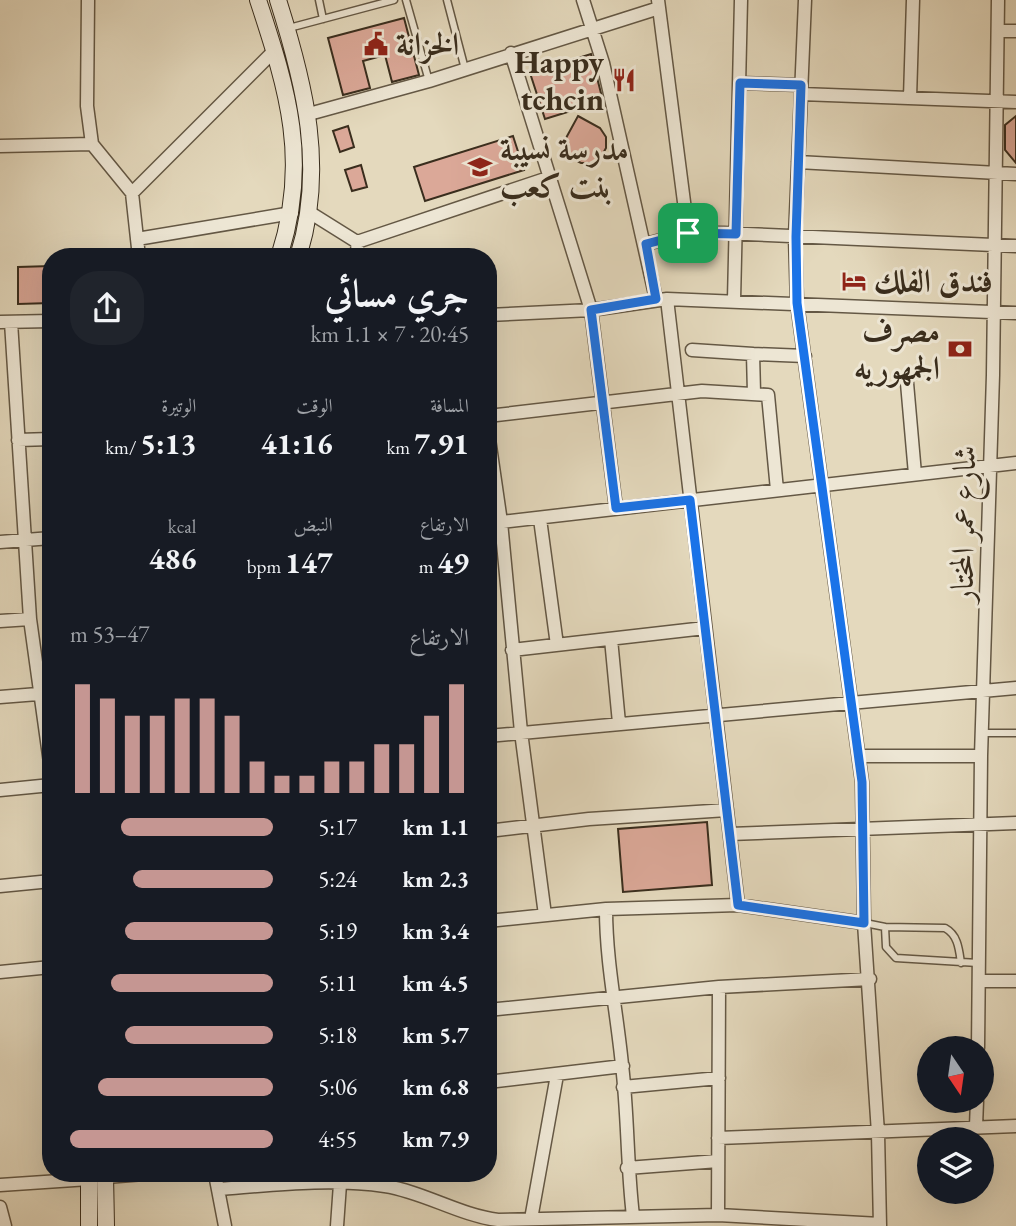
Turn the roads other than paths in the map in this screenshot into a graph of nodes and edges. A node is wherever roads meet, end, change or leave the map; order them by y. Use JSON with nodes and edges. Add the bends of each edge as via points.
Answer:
{"nodes":[{"id":1,"x":88,"y":0,"type":"edge"},
{"id":2,"x":278,"y":0,"type":"edge"},
{"id":3,"x":291,"y":0,"type":"edge"},
{"id":4,"x":319,"y":0,"type":"edge"},
{"id":5,"x":352,"y":0,"type":"edge"},
{"id":6,"x":394,"y":0,"type":"edge"},
{"id":7,"x":406,"y":0,"type":"edge"},
{"id":8,"x":447,"y":0,"type":"edge"},
{"id":9,"x":583,"y":0,"type":"edge"},
{"id":10,"x":741,"y":0,"type":"edge"},
{"id":11,"x":805,"y":0,"type":"edge"},
{"id":12,"x":913,"y":0,"type":"edge"},
{"id":13,"x":998,"y":0,"type":"edge"},
{"id":14,"x":384,"y":1,"type":"edge"},
{"id":15,"x":257,"y":4,"type":"edge"},
{"id":16,"x":658,"y":4,"type":"edge"},
{"id":17,"x":355,"y":10,"type":"junction"},
{"id":18,"x":323,"y":19,"type":"junction"},
{"id":19,"x":593,"y":27,"type":"junction"},
{"id":20,"x":287,"y":29,"type":"junction"},
{"id":21,"x":998,"y":31,"type":"junction"},
{"id":22,"x":1016,"y":31,"type":"edge"},
{"id":23,"x":275,"y":51,"type":"junction"},
{"id":24,"x":511,"y":53,"type":"junction"},
{"id":25,"x":465,"y":69,"type":"junction"},
{"id":26,"x":429,"y":81,"type":"junction"},
{"id":27,"x":740,"y":83,"type":"junction"},
{"id":28,"x":801,"y":89,"type":"junction"},
{"id":29,"x":909,"y":98,"type":"junction"},
{"id":30,"x":996,"y":101,"type":"junction"},
{"id":31,"x":1016,"y":102,"type":"edge"},
{"id":32,"x":309,"y":114,"type":"junction"},
{"id":33,"x":92,"y":144,"type":"junction"},
{"id":34,"x":0,"y":146,"type":"edge"},
{"id":35,"x":798,"y":162,"type":"junction"},
{"id":36,"x":995,"y":173,"type":"junction"},
{"id":37,"x":1016,"y":174,"type":"edge"},
{"id":38,"x":551,"y":177,"type":"junction"},
{"id":39,"x":132,"y":193,"type":"junction"},
{"id":40,"x":292,"y":212,"type":"junction"},
{"id":41,"x":309,"y":212,"type":"junction"},
{"id":42,"x":688,"y":233,"type":"junction"},
{"id":43,"x":736,"y":234,"type":"junction"},
{"id":44,"x":796,"y":237,"type":"junction"},
{"id":45,"x":137,"y":239,"type":"junction"},
{"id":46,"x":357,"y":242,"type":"junction"},
{"id":47,"x":646,"y":244,"type":"junction"},
{"id":48,"x":994,"y":245,"type":"junction"},
{"id":49,"x":1016,"y":246,"type":"edge"},
{"id":50,"x":138,"y":248,"type":"edge"},
{"id":51,"x":282,"y":248,"type":"edge"},
{"id":52,"x":300,"y":248,"type":"edge"},
{"id":53,"x":357,"y":248,"type":"edge"},
{"id":54,"x":661,"y":299,"type":"junction"},
{"id":55,"x":734,"y":300,"type":"junction"},
{"id":56,"x":797,"y":303,"type":"junction"},
{"id":57,"x":591,"y":310,"type":"junction"},
{"id":58,"x":994,"y":313,"type":"junction"},
{"id":59,"x":1016,"y":313,"type":"edge"},
{"id":60,"x":497,"y":315,"type":"edge"},
{"id":61,"x":42,"y":321,"type":"edge"},
{"id":62,"x":6,"y":322,"type":"edge"},
{"id":63,"x":692,"y":350,"type":"dead end"},
{"id":64,"x":753,"y":354,"type":"junction"},
{"id":65,"x":805,"y":356,"type":"junction"},
{"id":66,"x":907,"y":383,"type":"dead end"},
{"id":67,"x":678,"y":393,"type":"junction"},
{"id":68,"x":754,"y":393,"type":"junction"},
{"id":69,"x":603,"y":404,"type":"junction"},
{"id":70,"x":497,"y":415,"type":"edge"},
{"id":71,"x":42,"y":439,"type":"edge"},
{"id":72,"x":18,"y":440,"type":"junction"},
{"id":73,"x":1016,"y":463,"type":"edge"},
{"id":74,"x":990,"y":465,"type":"junction"},
{"id":75,"x":915,"y":474,"type":"junction"},
{"id":76,"x":824,"y":485,"type":"junction"},
{"id":77,"x":777,"y":490,"type":"junction"},
{"id":78,"x":497,"y":495,"type":"edge"},
{"id":79,"x":690,"y":500,"type":"junction"},
{"id":80,"x":616,"y":508,"type":"junction"},
{"id":81,"x":540,"y":519,"type":"junction"},
{"id":82,"x":501,"y":522,"type":"junction"},
{"id":83,"x":42,"y":539,"type":"edge"},
{"id":84,"x":23,"y":540,"type":"junction"},
{"id":85,"x":0,"y":542,"type":"edge"},
{"id":86,"x":30,"y":619,"type":"junction"},
{"id":87,"x":0,"y":621,"type":"edge"},
{"id":88,"x":705,"y":628,"type":"junction"},
{"id":89,"x":611,"y":639,"type":"junction"},
{"id":90,"x":557,"y":645,"type":"junction"},
{"id":91,"x":512,"y":650,"type":"junction"},
{"id":92,"x":1016,"y":688,"type":"edge"},
{"id":93,"x":985,"y":690,"type":"junction"},
{"id":94,"x":38,"y":695,"type":"junction"},
{"id":95,"x":0,"y":697,"type":"edge"},
{"id":96,"x":42,"y":697,"type":"edge"},
{"id":97,"x":850,"y":704,"type":"junction"},
{"id":98,"x":716,"y":714,"type":"junction"},
{"id":99,"x":42,"y":718,"type":"edge"},
{"id":100,"x":619,"y":723,"type":"junction"},
{"id":101,"x":521,"y":732,"type":"junction"},
{"id":102,"x":982,"y":733,"type":"junction"},
{"id":103,"x":1016,"y":733,"type":"edge"},
{"id":104,"x":497,"y":735,"type":"edge"},
{"id":105,"x":859,"y":756,"type":"junction"},
{"id":106,"x":981,"y":756,"type":"junction"},
{"id":107,"x":42,"y":786,"type":"edge"},
{"id":108,"x":0,"y":790,"type":"edge"},
{"id":109,"x":727,"y":810,"type":"junction"},
{"id":110,"x":981,"y":823,"type":"junction"},
{"id":111,"x":1016,"y":823,"type":"edge"},
{"id":112,"x":535,"y":825,"type":"junction"},
{"id":113,"x":862,"y":829,"type":"junction"},
{"id":114,"x":497,"y":830,"type":"edge"},
{"id":115,"x":730,"y":835,"type":"junction"},
{"id":116,"x":42,"y":882,"type":"edge"},
{"id":117,"x":0,"y":886,"type":"edge"},
{"id":118,"x":738,"y":905,"type":"junction"},
{"id":119,"x":606,"y":909,"type":"junction"},
{"id":120,"x":545,"y":915,"type":"junction"},
{"id":121,"x":497,"y":920,"type":"edge"},
{"id":122,"x":864,"y":923,"type":"junction"},
{"id":123,"x":885,"y":927,"type":"junction"},
{"id":124,"x":961,"y":963,"type":"junction"},
{"id":125,"x":978,"y":963,"type":"junction"},
{"id":126,"x":42,"y":968,"type":"edge"},
{"id":127,"x":0,"y":972,"type":"edge"},
{"id":128,"x":870,"y":979,"type":"junction"},
{"id":129,"x":979,"y":981,"type":"junction"},
{"id":130,"x":1016,"y":981,"type":"edge"},
{"id":131,"x":719,"y":986,"type":"junction"},
{"id":132,"x":611,"y":995,"type":"junction"},
{"id":133,"x":497,"y":1009,"type":"edge"},
{"id":134,"x":978,"y":1036,"type":"edge"},
{"id":135,"x":622,"y":1066,"type":"junction"},
{"id":136,"x":557,"y":1075,"type":"junction"},
{"id":137,"x":719,"y":1078,"type":"junction"},
{"id":138,"x":497,"y":1081,"type":"edge"},
{"id":139,"x":623,"y":1087,"type":"junction"},
{"id":140,"x":977,"y":1113,"type":"edge"},
{"id":141,"x":976,"y":1126,"type":"junction"},
{"id":142,"x":1016,"y":1126,"type":"edge"},
{"id":143,"x":878,"y":1133,"type":"junction"},
{"id":144,"x":718,"y":1138,"type":"junction"},
{"id":145,"x":718,"y":1161,"type":"junction"},
{"id":146,"x":627,"y":1168,"type":"junction"},
{"id":147,"x":42,"y":1181,"type":"edge"},
{"id":148,"x":96,"y":1182,"type":"edge"},
{"id":149,"x":98,"y":1182,"type":"edge"},
{"id":150,"x":217,"y":1182,"type":"edge"},
{"id":151,"x":283,"y":1182,"type":"edge"},
{"id":152,"x":328,"y":1182,"type":"edge"},
{"id":153,"x":363,"y":1182,"type":"edge"},
{"id":154,"x":390,"y":1182,"type":"edge"},
{"id":155,"x":340,"y":1184,"type":"junction"},
{"id":156,"x":0,"y":1185,"type":"edge"},
{"id":157,"x":218,"y":1189,"type":"junction"},
{"id":158,"x":0,"y":1207,"type":"edge"},
{"id":159,"x":718,"y":1215,"type":"junction"},
{"id":160,"x":633,"y":1216,"type":"junction"},
{"id":161,"x":531,"y":1219,"type":"junction"},
{"id":162,"x":657,"y":1221,"type":"edge"},
{"id":163,"x":756,"y":1221,"type":"edge"},
{"id":164,"x":475,"y":1222,"type":"edge"},
{"id":165,"x":880,"y":1225,"type":"edge"},
{"id":166,"x":5,"y":1226,"type":"edge"},
{"id":167,"x":89,"y":1226,"type":"edge"},
{"id":168,"x":106,"y":1226,"type":"edge"},
{"id":169,"x":225,"y":1226,"type":"edge"},
{"id":170,"x":337,"y":1226,"type":"edge"}],
"edges":[{"from":1,"to":33,"type":"street","via":[[87,106]]},
{"from":2,"to":20,"type":"street"},
{"from":3,"to":20,"type":"street"},
{"from":4,"to":18,"type":"lane"},
{"from":5,"to":17,"type":"lane"},
{"from":6,"to":14,"type":"lane"},
{"from":7,"to":26,"type":"lane"},
{"from":8,"to":25,"type":"lane"},
{"from":9,"to":19,"type":"street"},
{"from":10,"to":27,"type":"street"},
{"from":11,"to":28,"type":"street"},
{"from":12,"to":29,"type":"street"},
{"from":13,"to":21,"type":"street","name":"شارع عمر المختار"},
{"from":14,"to":17,"type":"lane"},
{"from":15,"to":23,"type":"street"},
{"from":16,"to":19,"type":"street"},
{"from":16,"to":42,"type":"street"},
{"from":17,"to":18,"type":"lane"},
{"from":18,"to":20,"type":"lane"},
{"from":19,"to":24,"type":"street"},
{"from":19,"to":47,"type":"street"},
{"from":20,"to":32,"type":"street"},
{"from":21,"to":22,"type":"street"},
{"from":21,"to":30,"type":"street","name":"شارع عمر المختار"},
{"from":23,"to":39,"type":"street"},
{"from":23,"to":40,"type":"street","via":[[295,145]]},
{"from":24,"to":25,"type":"street"},
{"from":24,"to":38,"type":"street"},
{"from":25,"to":26,"type":"street"},
{"from":26,"to":32,"type":"street"},
{"from":27,"to":28,"type":"street"},
{"from":27,"to":43,"type":"street"},
{"from":28,"to":29,"type":"street"},
{"from":28,"to":35,"type":"street"},
{"from":29,"to":30,"type":"street"},
{"from":30,"to":31,"type":"street"},
{"from":30,"to":36,"type":"street","name":"شارع عمر المختار"},
{"from":32,"to":41,"type":"street","via":[[313,164]]},
{"from":33,"to":34,"type":"street"},
{"from":33,"to":39,"type":"street"},
{"from":35,"to":36,"type":"street"},
{"from":35,"to":44,"type":"street"},
{"from":36,"to":37,"type":"street"},
{"from":36,"to":48,"type":"street","name":"شارع عمر المختار"},
{"from":38,"to":46,"type":"street"},
{"from":38,"to":57,"type":"street"},
{"from":39,"to":45,"type":"street"},
{"from":40,"to":45,"type":"street"},
{"from":40,"to":51,"type":"street"},
{"from":41,"to":46,"type":"street"},
{"from":41,"to":52,"type":"street"},
{"from":42,"to":43,"type":"street"},
{"from":42,"to":47,"type":"street"},
{"from":43,"to":44,"type":"street"},
{"from":43,"to":55,"type":"street"},
{"from":44,"to":48,"type":"street"},
{"from":44,"to":56,"type":"street"},
{"from":45,"to":50,"type":"street"},
{"from":46,"to":53,"type":"street"},
{"from":47,"to":54,"type":"street"},
{"from":48,"to":49,"type":"street"},
{"from":48,"to":58,"type":"street","name":"شارع عمر المختار"},
{"from":54,"to":55,"type":"street"},
{"from":54,"to":57,"type":"street"},
{"from":54,"to":67,"type":"street"},
{"from":55,"to":56,"type":"street"},
{"from":56,"to":58,"type":"street"},
{"from":56,"to":65,"type":"street"},
{"from":57,"to":60,"type":"street"},
{"from":57,"to":69,"type":"street"},
{"from":58,"to":59,"type":"street"},
{"from":58,"to":74,"type":"street","name":"شارع عمر المختار"},
{"from":61,"to":62,"type":"street"},
{"from":62,"to":72,"type":"street"},
{"from":63,"to":64,"type":"street"},
{"from":64,"to":65,"type":"street"},
{"from":64,"to":68,"type":"street"},
{"from":65,"to":76,"type":"street"},
{"from":66,"to":75,"type":"street"},
{"from":67,"to":68,"type":"street"},
{"from":67,"to":69,"type":"street"},
{"from":67,"to":79,"type":"street"},
{"from":68,"to":77,"type":"street","via":[[768,395]]},
{"from":69,"to":70,"type":"street"},
{"from":69,"to":80,"type":"street"},
{"from":71,"to":72,"type":"street"},
{"from":72,"to":84,"type":"street"},
{"from":73,"to":74,"type":"street"},
{"from":74,"to":75,"type":"street"},
{"from":74,"to":93,"type":"street","name":"شارع عمر المختار"},
{"from":75,"to":76,"type":"street"},
{"from":76,"to":77,"type":"street"},
{"from":76,"to":97,"type":"street"},
{"from":77,"to":79,"type":"street"},
{"from":78,"to":82,"type":"street"},
{"from":79,"to":80,"type":"street"},
{"from":79,"to":88,"type":"street"},
{"from":80,"to":81,"type":"street"},
{"from":81,"to":82,"type":"street"},
{"from":81,"to":90,"type":"street"},
{"from":82,"to":91,"type":"street"},
{"from":83,"to":84,"type":"street"},
{"from":84,"to":85,"type":"street"},
{"from":84,"to":86,"type":"street"},
{"from":86,"to":87,"type":"street"},
{"from":86,"to":94,"type":"street"},
{"from":88,"to":89,"type":"street"},
{"from":88,"to":98,"type":"street"},
{"from":89,"to":90,"type":"street"},
{"from":89,"to":100,"type":"street"},
{"from":90,"to":91,"type":"street"},
{"from":91,"to":101,"type":"street"},
{"from":92,"to":93,"type":"street"},
{"from":93,"to":97,"type":"street"},
{"from":93,"to":102,"type":"street","name":"شارع عمر المختار"},
{"from":94,"to":95,"type":"street"},
{"from":94,"to":96,"type":"street"},
{"from":94,"to":99,"type":"street"},
{"from":97,"to":98,"type":"street"},
{"from":97,"to":105,"type":"street"},
{"from":98,"to":100,"type":"street"},
{"from":98,"to":109,"type":"street"},
{"from":100,"to":101,"type":"street"},
{"from":101,"to":104,"type":"street"},
{"from":101,"to":112,"type":"street"},
{"from":102,"to":103,"type":"lane"},
{"from":102,"to":106,"type":"street","name":"شارع عمر المختار"},
{"from":105,"to":106,"type":"street"},
{"from":105,"to":113,"type":"street"},
{"from":106,"to":110,"type":"street","name":"شارع عمر المختار"},
{"from":107,"to":108,"type":"street"},
{"from":109,"to":112,"type":"street"},
{"from":109,"to":115,"type":"street"},
{"from":110,"to":111,"type":"street"},
{"from":110,"to":113,"type":"street"},
{"from":110,"to":125,"type":"street","name":"شارع عمر المختار"},
{"from":112,"to":114,"type":"street"},
{"from":112,"to":120,"type":"street"},
{"from":113,"to":115,"type":"street"},
{"from":113,"to":122,"type":"street"},
{"from":115,"to":118,"type":"street"},
{"from":116,"to":117,"type":"street"},
{"from":118,"to":119,"type":"street"},
{"from":118,"to":122,"type":"street"},
{"from":119,"to":120,"type":"street"},
{"from":119,"to":132,"type":"street"},
{"from":120,"to":121,"type":"street"},
{"from":122,"to":123,"type":"lane"},
{"from":122,"to":128,"type":"street"},
{"from":123,"to":124,"type":"lane","via":[[886,947],[896,957]]},
{"from":123,"to":124,"type":"lane","via":[[945,928],[958,945]]},
{"from":124,"to":125,"type":"lane"},
{"from":125,"to":129,"type":"street","name":"شارع عمر المختار"},
{"from":126,"to":127,"type":"street"},
{"from":128,"to":131,"type":"street"},
{"from":128,"to":143,"type":"street"},
{"from":129,"to":130,"type":"street"},
{"from":129,"to":134,"type":"street","name":"شارع عمر المختار"},
{"from":131,"to":132,"type":"street"},
{"from":131,"to":137,"type":"street"},
{"from":132,"to":133,"type":"street"},
{"from":132,"to":135,"type":"street"},
{"from":135,"to":136,"type":"street"},
{"from":135,"to":139,"type":"street"},
{"from":136,"to":138,"type":"street"},
{"from":136,"to":161,"type":"street"},
{"from":137,"to":139,"type":"street"},
{"from":137,"to":144,"type":"street"},
{"from":139,"to":146,"type":"street"},
{"from":140,"to":141,"type":"street"},
{"from":141,"to":142,"type":"street"},
{"from":141,"to":143,"type":"street"},
{"from":143,"to":144,"type":"street"},
{"from":143,"to":165,"type":"street"},
{"from":144,"to":145,"type":"street"},
{"from":145,"to":146,"type":"street"},
{"from":145,"to":159,"type":"street"},
{"from":146,"to":160,"type":"street"},
{"from":147,"to":156,"type":"street"},
{"from":148,"to":167,"type":"street"},
{"from":149,"to":168,"type":"street"},
{"from":150,"to":157,"type":"street"},
{"from":151,"to":157,"type":"street"},
{"from":152,"to":155,"type":"street"},
{"from":153,"to":155,"type":"street"},
{"from":154,"to":164,"type":"street"},
{"from":155,"to":170,"type":"street"},
{"from":157,"to":169,"type":"street"},
{"from":158,"to":166,"type":"street"},
{"from":159,"to":162,"type":"street"},
{"from":159,"to":163,"type":"street"},
{"from":160,"to":161,"type":"street"},
{"from":160,"to":162,"type":"street"},
{"from":161,"to":164,"type":"street"},
{"from":163,"to":165,"type":"street"}]}
